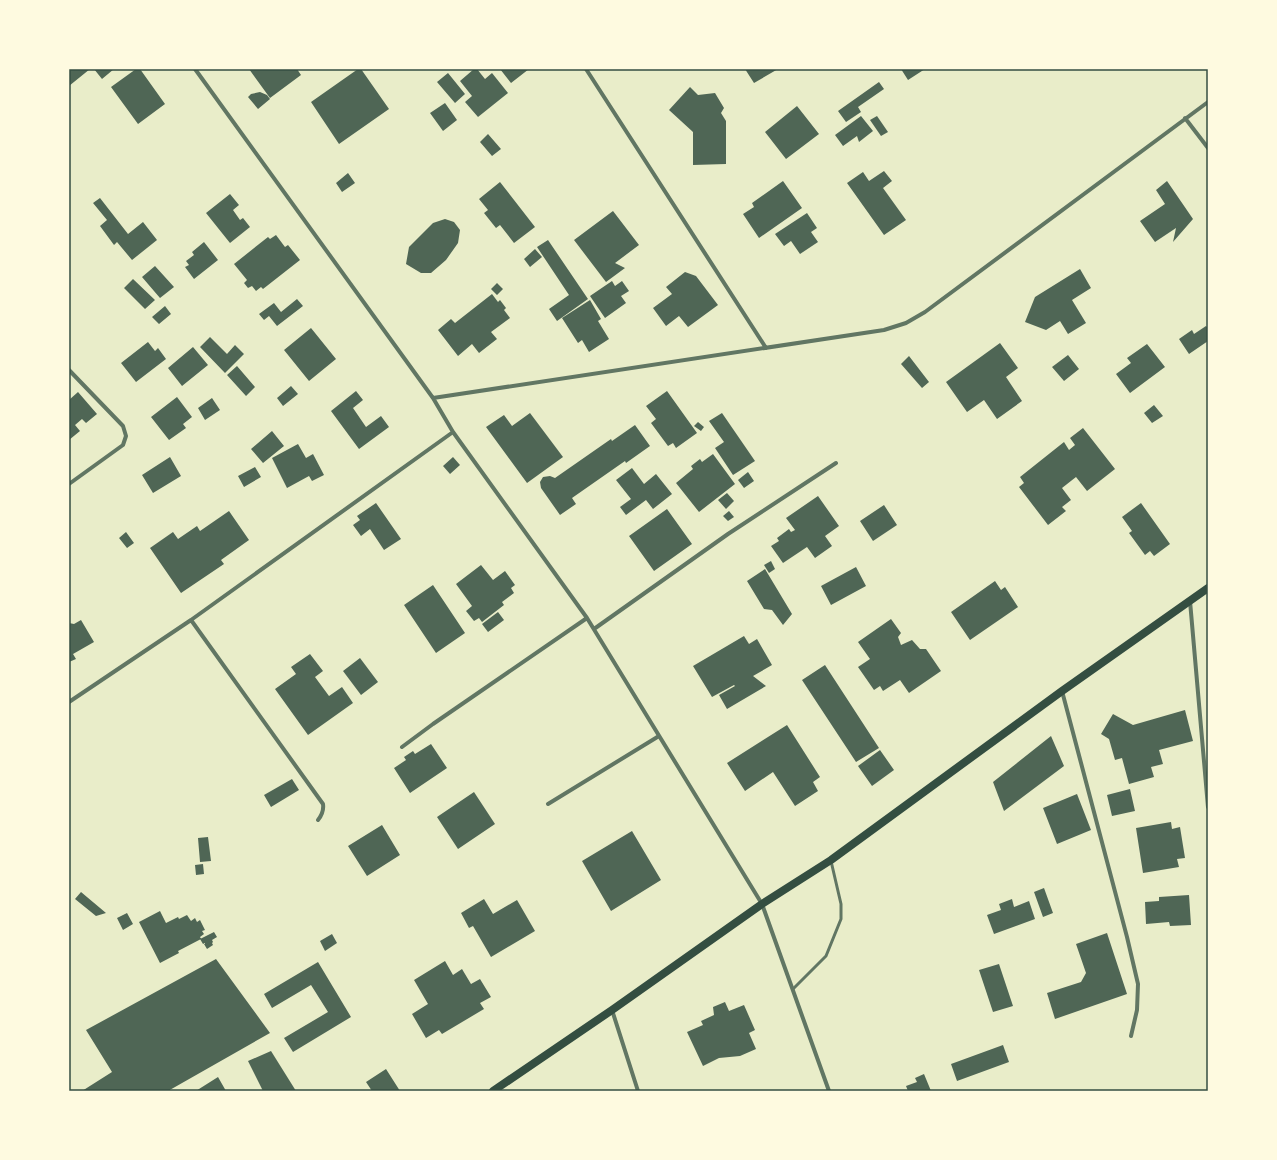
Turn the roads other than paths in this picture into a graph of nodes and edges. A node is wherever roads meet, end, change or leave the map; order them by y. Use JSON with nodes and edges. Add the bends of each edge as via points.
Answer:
{"nodes":[{"id":1,"x":195,"y":69,"type":"edge"},
{"id":2,"x":586,"y":69,"type":"edge"},
{"id":3,"x":1208,"y":102,"type":"edge"},
{"id":4,"x":1185,"y":118,"type":"junction"},
{"id":5,"x":1208,"y":148,"type":"edge"},
{"id":6,"x":766,"y":348,"type":"junction"},
{"id":7,"x":69,"y":370,"type":"edge"},
{"id":8,"x":433,"y":398,"type":"junction"},
{"id":9,"x":453,"y":432,"type":"junction"},
{"id":10,"x":836,"y":463,"type":"dead end"},
{"id":11,"x":69,"y":484,"type":"edge"},
{"id":12,"x":1208,"y":588,"type":"edge"},
{"id":13,"x":1190,"y":601,"type":"junction"},
{"id":14,"x":587,"y":618,"type":"junction"},
{"id":15,"x":191,"y":620,"type":"junction"},
{"id":16,"x":594,"y":628,"type":"junction"},
{"id":17,"x":1062,"y":691,"type":"junction"},
{"id":18,"x":69,"y":702,"type":"edge"},
{"id":19,"x":659,"y":736,"type":"junction"},
{"id":20,"x":402,"y":747,"type":"dead end"},
{"id":21,"x":1207,"y":790,"type":"edge"},
{"id":22,"x":548,"y":804,"type":"dead end"},
{"id":23,"x":1208,"y":808,"type":"edge"},
{"id":24,"x":318,"y":820,"type":"dead end"},
{"id":25,"x":831,"y":860,"type":"junction"},
{"id":26,"x":762,"y":904,"type":"junction"},
{"id":27,"x":793,"y":989,"type":"junction"},
{"id":28,"x":612,"y":1010,"type":"junction"},
{"id":29,"x":1131,"y":1036,"type":"dead end"},
{"id":30,"x":493,"y":1091,"type":"edge"},
{"id":31,"x":638,"y":1091,"type":"edge"},
{"id":32,"x":830,"y":1091,"type":"edge"}],
"edges":[{"from":1,"to":8,"type":"street"},
{"from":2,"to":6,"type":"street"},
{"from":3,"to":4,"type":"street"},
{"from":4,"to":5,"type":"street"},
{"from":4,"to":6,"type":"street","via":[[925,312],[906,323],[884,330]]},
{"from":6,"to":8,"type":"street"},
{"from":7,"to":11,"type":"street","via":[[123,426],[126,436],[123,445]]},
{"from":8,"to":9,"type":"street"},
{"from":9,"to":14,"type":"street"},
{"from":9,"to":15,"type":"street"},
{"from":10,"to":16,"type":"street","via":[[728,534]]},
{"from":12,"to":13,"type":"main road"},
{"from":13,"to":17,"type":"main road"},
{"from":13,"to":21,"type":"street"},
{"from":14,"to":16,"type":"street"},
{"from":14,"to":20,"type":"street"},
{"from":15,"to":18,"type":"street"},
{"from":15,"to":24,"type":"street","via":[[323,804],[322,815]]},
{"from":16,"to":19,"type":"street"},
{"from":17,"to":25,"type":"main road"},
{"from":17,"to":29,"type":"street","via":[[1138,984],[1137,1010]]},
{"from":19,"to":22,"type":"street"},
{"from":19,"to":26,"type":"street"},
{"from":21,"to":23,"type":"street"},
{"from":25,"to":26,"type":"main road"},
{"from":25,"to":27,"type":"lane","via":[[841,904],[841,919],[826,956]]},
{"from":26,"to":27,"type":"street"},
{"from":26,"to":28,"type":"main road"},
{"from":27,"to":32,"type":"street"},
{"from":28,"to":30,"type":"main road"},
{"from":28,"to":31,"type":"street"}]}
